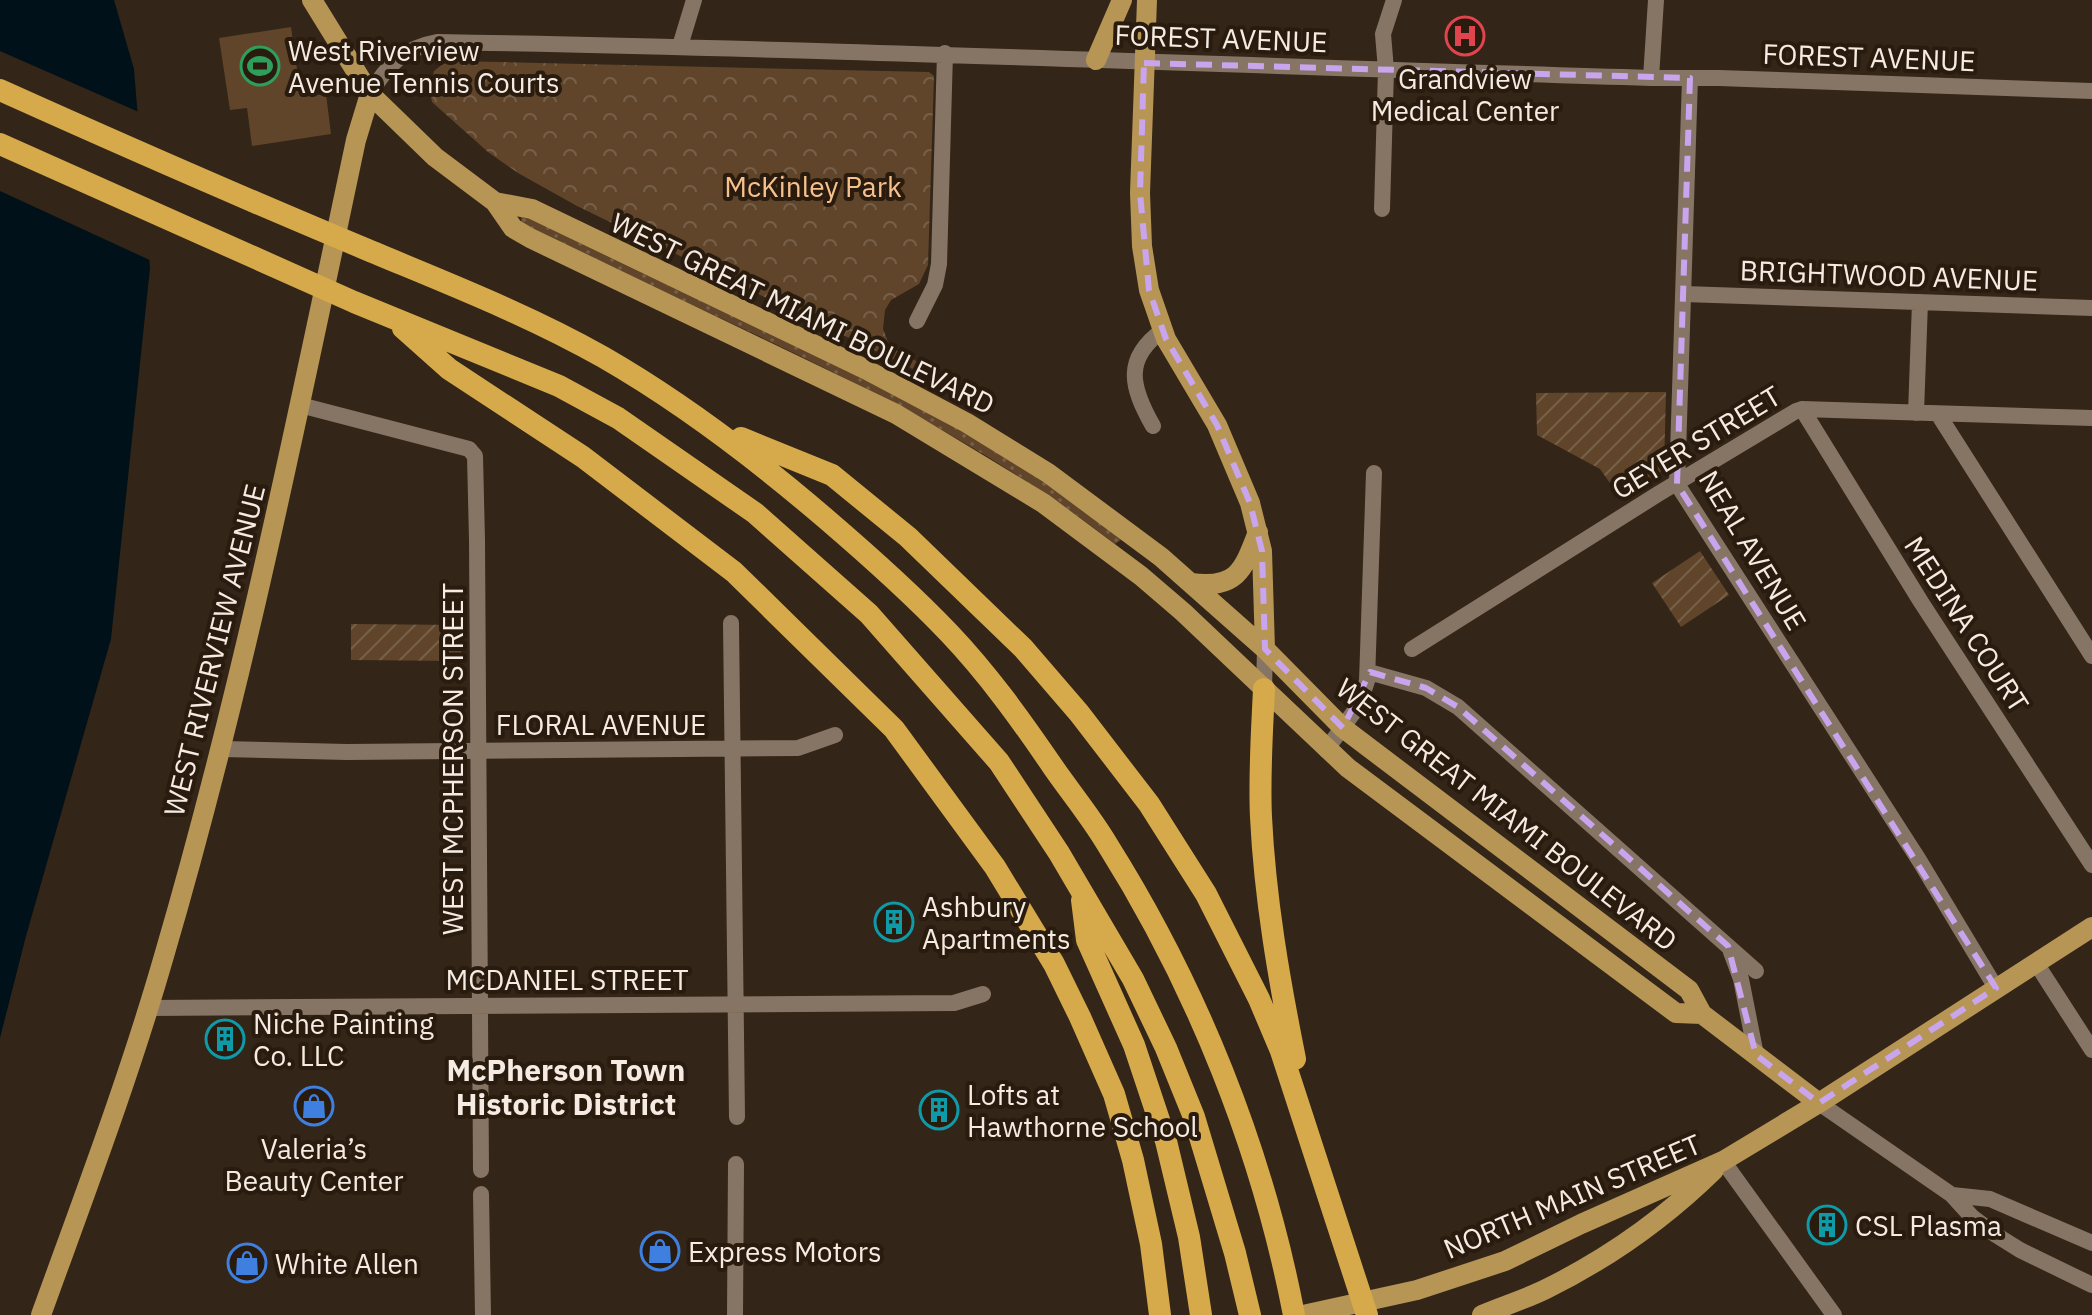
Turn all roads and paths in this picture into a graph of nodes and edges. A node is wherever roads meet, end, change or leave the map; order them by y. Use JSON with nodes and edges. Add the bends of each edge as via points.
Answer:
{"nodes":[{"id":1,"x":312,"y":0,"type":"edge"},
{"id":2,"x":694,"y":0,"type":"edge"},
{"id":3,"x":1122,"y":0,"type":"edge"},
{"id":4,"x":1147,"y":0,"type":"edge"},
{"id":5,"x":1394,"y":0,"type":"edge"},
{"id":6,"x":1656,"y":0,"type":"edge"},
{"id":7,"x":680,"y":46,"type":"junction"},
{"id":8,"x":945,"y":53,"type":"junction"},
{"id":9,"x":1096,"y":60,"type":"junction"},
{"id":10,"x":1144,"y":63,"type":"junction"},
{"id":11,"x":1386,"y":70,"type":"junction"},
{"id":12,"x":1651,"y":78,"type":"junction"},
{"id":13,"x":1690,"y":78,"type":"junction"},
{"id":14,"x":0,"y":90,"type":"edge"},
{"id":15,"x":2092,"y":91,"type":"edge"},
{"id":16,"x":370,"y":94,"type":"junction"},
{"id":17,"x":0,"y":144,"type":"edge"},
{"id":18,"x":495,"y":202,"type":"junction"},
{"id":19,"x":1382,"y":209,"type":"dead end"},
{"id":20,"x":1684,"y":294,"type":"junction"},
{"id":21,"x":1920,"y":302,"type":"junction"},
{"id":22,"x":2092,"y":308,"type":"edge"},
{"id":23,"x":386,"y":316,"type":"junction"},
{"id":24,"x":917,"y":321,"type":"dead end"},
{"id":25,"x":1163,"y":330,"type":"junction"},
{"id":26,"x":300,"y":405,"type":"junction"},
{"id":27,"x":1802,"y":409,"type":"junction"},
{"id":28,"x":1916,"y":413,"type":"junction"},
{"id":29,"x":1938,"y":414,"type":"junction"},
{"id":30,"x":2092,"y":418,"type":"edge"},
{"id":31,"x":1153,"y":426,"type":"dead end"},
{"id":32,"x":713,"y":427,"type":"junction"},
{"id":33,"x":1374,"y":473,"type":"dead end"},
{"id":34,"x":1677,"y":484,"type":"junction"},
{"id":35,"x":1258,"y":532,"type":"junction"},
{"id":36,"x":1191,"y":583,"type":"junction"},
{"id":37,"x":731,"y":623,"type":"dead end"},
{"id":38,"x":1265,"y":649,"type":"junction"},
{"id":39,"x":1412,"y":649,"type":"dead end"},
{"id":40,"x":2092,"y":656,"type":"edge"},
{"id":41,"x":1369,"y":672,"type":"junction"},
{"id":42,"x":1264,"y":689,"type":"junction"},
{"id":43,"x":1343,"y":728,"type":"junction"},
{"id":44,"x":835,"y":735,"type":"dead end"},
{"id":45,"x":221,"y":749,"type":"junction"},
{"id":46,"x":732,"y":749,"type":"junction"},
{"id":47,"x":1326,"y":750,"type":"junction"},
{"id":48,"x":478,"y":751,"type":"junction"},
{"id":49,"x":2092,"y":865,"type":"edge"},
{"id":50,"x":1081,"y":889,"type":"junction"},
{"id":51,"x":2092,"y":927,"type":"edge"},
{"id":52,"x":1728,"y":946,"type":"junction"},
{"id":53,"x":2036,"y":963,"type":"junction"},
{"id":54,"x":1756,"y":971,"type":"dead end"},
{"id":55,"x":1996,"y":988,"type":"junction"},
{"id":56,"x":983,"y":994,"type":"dead end"},
{"id":57,"x":734,"y":1004,"type":"junction"},
{"id":58,"x":479,"y":1006,"type":"junction"},
{"id":59,"x":149,"y":1008,"type":"junction"},
{"id":60,"x":1702,"y":1014,"type":"junction"},
{"id":61,"x":2092,"y":1050,"type":"edge"},
{"id":62,"x":1756,"y":1055,"type":"junction"},
{"id":63,"x":1298,"y":1100,"type":"junction"},
{"id":64,"x":1819,"y":1103,"type":"junction"},
{"id":65,"x":737,"y":1117,"type":"dead end"},
{"id":66,"x":1723,"y":1161,"type":"junction"},
{"id":67,"x":736,"y":1164,"type":"dead end"},
{"id":68,"x":481,"y":1170,"type":"dead end"},
{"id":69,"x":481,"y":1194,"type":"dead end"},
{"id":70,"x":1952,"y":1195,"type":"junction"},
{"id":71,"x":2092,"y":1243,"type":"edge"},
{"id":72,"x":2092,"y":1285,"type":"edge"},
{"id":73,"x":1292,"y":1306,"type":"edge"},
{"id":74,"x":1248,"y":1307,"type":"edge"},
{"id":75,"x":1365,"y":1308,"type":"edge"},
{"id":76,"x":1200,"y":1309,"type":"edge"},
{"id":77,"x":41,"y":1315,"type":"edge"},
{"id":78,"x":483,"y":1315,"type":"edge"},
{"id":79,"x":735,"y":1315,"type":"edge"},
{"id":80,"x":1160,"y":1315,"type":"edge"},
{"id":81,"x":1303,"y":1315,"type":"edge"},
{"id":82,"x":1482,"y":1315,"type":"edge"},
{"id":83,"x":1834,"y":1315,"type":"edge"}],
"edges":[{"from":1,"to":16,"type":"main road"},
{"from":2,"to":7,"type":"street"},
{"from":3,"to":9,"type":"main road"},
{"from":4,"to":10,"type":"main road"},
{"from":5,"to":11,"type":"street","via":[[1383,34]]},
{"from":6,"to":12,"type":"street"},
{"from":7,"to":8,"type":"street","name":"FOREST AVENUE"},
{"from":7,"to":16,"type":"street","name":"FOREST AVENUE","via":[[438,42],[397,57]]},
{"from":8,"to":9,"type":"street","name":"FOREST AVENUE"},
{"from":8,"to":24,"type":"street","via":[[939,264]]},
{"from":9,"to":10,"type":"street","name":"FOREST AVENUE"},
{"from":10,"to":11,"type":"street","name":"FOREST AVENUE"},
{"from":10,"to":25,"type":"main road","via":[[1142,246]]},
{"from":11,"to":12,"type":"street","name":"FOREST AVENUE"},
{"from":11,"to":19,"type":"street"},
{"from":12,"to":13,"type":"street","name":"FOREST AVENUE"},
{"from":13,"to":15,"type":"street","name":"FOREST AVENUE"},
{"from":13,"to":20,"type":"street","name":"NEAL AVENUE"},
{"from":14,"to":32,"type":"highway","via":[[480,296],[600,356]]},
{"from":16,"to":18,"type":"main road","name":"WEST GREAT MIAMI BOULEVARD","via":[[435,157]]},
{"from":16,"to":26,"type":"main road","name":"WEST RIVERVIEW AVENUE"},
{"from":17,"to":23,"type":"highway"},
{"from":18,"to":36,"type":"main road","name":"WEST GREAT MIAMI BOULEVARD","via":[[532,209],[956,417],[1080,496]]},
{"from":18,"to":42,"type":"main road","name":"WEST GREAT MIAMI BOULEVARD","via":[[513,228],[530,238],[848,389],[1009,481],[1141,576]]},
{"from":20,"to":21,"type":"street","name":"BRIGHTWOOD AVENUE"},
{"from":20,"to":34,"type":"street","name":"NEAL AVENUE"},
{"from":21,"to":22,"type":"street","name":"BRIGHTWOOD AVENUE"},
{"from":21,"to":28,"type":"street"},
{"from":23,"to":50,"type":"highway","via":[[594,405],[755,513],[869,614],[914,663],[999,762]]},
{"from":23,"to":80,"type":"highway","via":[[449,369],[583,457],[734,572],[894,729],[995,867],[1054,964],[1086,1030],[1114,1094],[1133,1160]]},
{"from":25,"to":31,"type":"street","via":[[1136,360],[1137,390]]},
{"from":25,"to":35,"type":"main road","via":[[1230,451]]},
{"from":26,"to":45,"type":"main road","name":"WEST RIVERVIEW AVENUE"},
{"from":26,"to":48,"type":"street","name":"WEST MCPHERSON STREET","via":[[469,449],[475,456]]},
{"from":27,"to":28,"type":"street","name":"GEYER STREET"},
{"from":27,"to":34,"type":"street","name":"GEYER STREET"},
{"from":27,"to":49,"type":"street","name":"MEDINA COURT"},
{"from":28,"to":29,"type":"street","name":"GEYER STREET"},
{"from":29,"to":30,"type":"street","name":"GEYER STREET"},
{"from":29,"to":40,"type":"street"},
{"from":32,"to":63,"type":"highway","via":[[832,475],[943,570],[1064,695],[1149,804],[1206,894],[1259,999]]},
{"from":32,"to":73,"type":"highway","via":[[779,478],[949,633],[1021,719],[1098,829],[1146,910],[1219,1064],[1256,1165]]},
{"from":33,"to":41,"type":"street"},
{"from":34,"to":39,"type":"street","name":"GEYER STREET"},
{"from":34,"to":55,"type":"street","name":"NEAL AVENUE"},
{"from":35,"to":36,"type":"main road","via":[[1233,579]]},
{"from":35,"to":38,"type":"main road"},
{"from":36,"to":38,"type":"main road","name":"WEST GREAT MIAMI BOULEVARD"},
{"from":37,"to":46,"type":"street"},
{"from":38,"to":42,"type":"street"},
{"from":38,"to":43,"type":"main road","name":"WEST GREAT MIAMI BOULEVARD"},
{"from":41,"to":43,"type":"street","via":[[1364,694]]},
{"from":41,"to":52,"type":"street","via":[[1426,688],[1458,707]]},
{"from":42,"to":47,"type":"main road","name":"WEST GREAT MIAMI BOULEVARD"},
{"from":42,"to":63,"type":"highway","via":[[1265,862],[1299,1076]]},
{"from":43,"to":47,"type":"street"},
{"from":43,"to":60,"type":"main road","name":"WEST GREAT MIAMI BOULEVARD","via":[[1689,990]]},
{"from":44,"to":46,"type":"street","name":"FLORAL AVENUE","via":[[798,748]]},
{"from":45,"to":48,"type":"street","name":"FLORAL AVENUE"},
{"from":45,"to":59,"type":"main road","name":"WEST RIVERVIEW AVENUE"},
{"from":46,"to":48,"type":"street","name":"FLORAL AVENUE"},
{"from":46,"to":57,"type":"street"},
{"from":47,"to":60,"type":"main road","name":"WEST GREAT MIAMI BOULEVARD","via":[[1676,1013]]},
{"from":48,"to":58,"type":"street","name":"WEST MCPHERSON STREET"},
{"from":50,"to":74,"type":"highway","via":[[1133,979],[1183,1089],[1212,1171]]},
{"from":50,"to":76,"type":"highway","via":[[1087,940],[1134,1045],[1166,1141]]},
{"from":51,"to":53,"type":"main road","name":"NORTH MAIN STREET"},
{"from":52,"to":54,"type":"street"},
{"from":52,"to":62,"type":"street","via":[[1738,968]]},
{"from":53,"to":55,"type":"main road","name":"NORTH MAIN STREET"},
{"from":53,"to":61,"type":"street"},
{"from":55,"to":64,"type":"main road","name":"NORTH MAIN STREET"},
{"from":56,"to":57,"type":"street","name":"MCDANIEL STREET","via":[[954,1003]]},
{"from":57,"to":58,"type":"street","name":"MCDANIEL STREET"},
{"from":57,"to":65,"type":"street"},
{"from":58,"to":59,"type":"street","name":"MCDANIEL STREET"},
{"from":58,"to":68,"type":"street","name":"WEST MCPHERSON STREET"},
{"from":59,"to":77,"type":"main road","name":"WEST RIVERVIEW AVENUE"},
{"from":60,"to":62,"type":"main road","name":"WEST GREAT MIAMI BOULEVARD"},
{"from":62,"to":64,"type":"main road","name":"WEST GREAT MIAMI BOULEVARD"},
{"from":63,"to":75,"type":"highway"},
{"from":64,"to":66,"type":"main road","name":"NORTH MAIN STREET"},
{"from":64,"to":70,"type":"street"},
{"from":66,"to":75,"type":"main road","name":"NORTH MAIN STREET","via":[[1505,1261]]},
{"from":66,"to":82,"type":"main road","name":"NORTH MAIN STREET","via":[[1686,1198],[1615,1250],[1546,1289]]},
{"from":66,"to":83,"type":"street"},
{"from":67,"to":79,"type":"street"},
{"from":69,"to":78,"type":"street"},
{"from":70,"to":71,"type":"street","via":[[1990,1199]]},
{"from":70,"to":72,"type":"street","via":[[1996,1235]]},
{"from":75,"to":81,"type":"main road","name":"NORTH MAIN STREET"}]}
